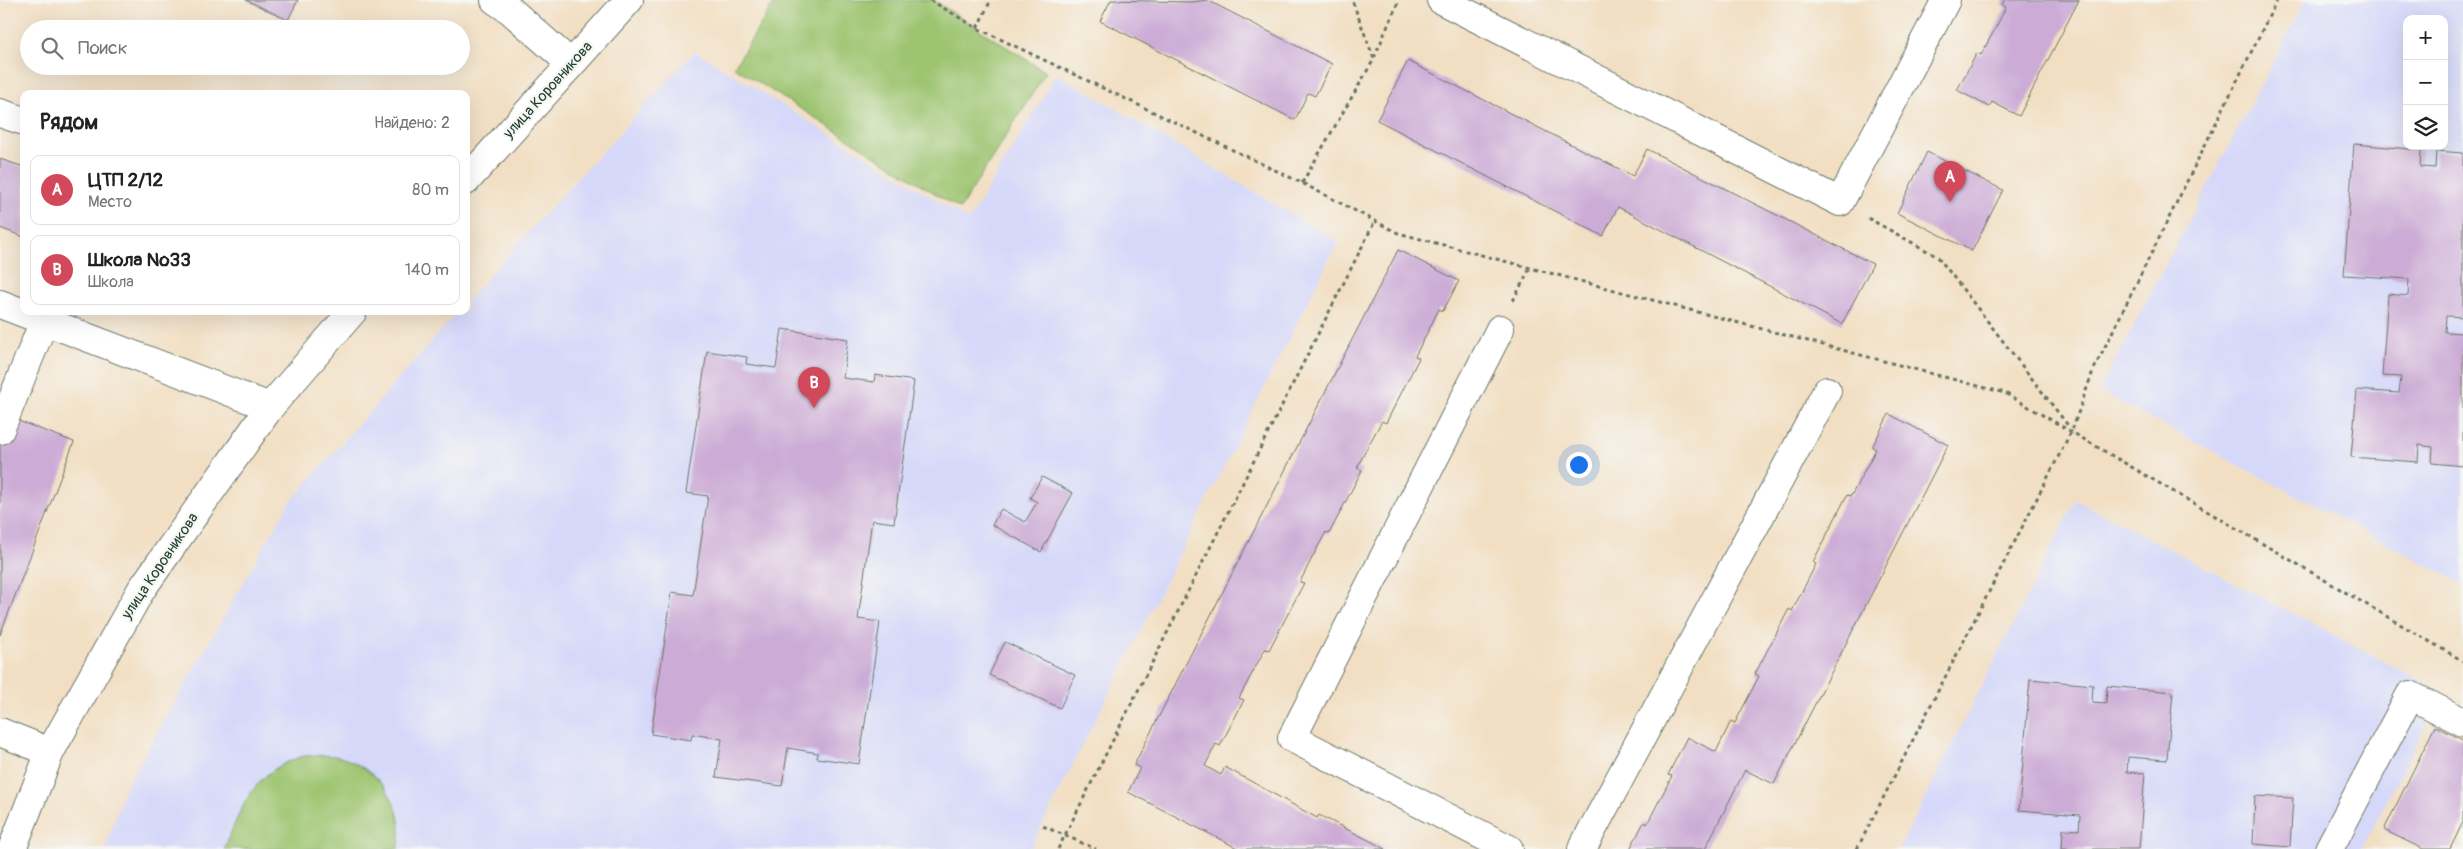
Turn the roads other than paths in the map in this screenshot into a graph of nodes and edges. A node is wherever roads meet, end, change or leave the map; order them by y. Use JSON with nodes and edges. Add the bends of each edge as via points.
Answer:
{"nodes":[{"id":1,"x":495,"y":0,"type":"edge"},
{"id":2,"x":629,"y":0,"type":"edge"},
{"id":3,"x":1441,"y":0,"type":"edge"},
{"id":4,"x":1946,"y":0,"type":"edge"},
{"id":5,"x":571,"y":64,"type":"junction"},
{"id":6,"x":0,"y":113,"type":"edge"},
{"id":7,"x":20,"y":120,"type":"edge"},
{"id":8,"x":470,"y":177,"type":"edge"},
{"id":9,"x":0,"y":304,"type":"edge"},
{"id":10,"x":20,"y":312,"type":"edge"},
{"id":11,"x":28,"y":315,"type":"edge"},
{"id":12,"x":350,"y":315,"type":"edge"},
{"id":13,"x":44,"y":321,"type":"junction"},
{"id":14,"x":1500,"y":328,"type":"dead end"},
{"id":15,"x":1827,"y":392,"type":"dead end"},
{"id":16,"x":270,"y":407,"type":"junction"},
{"id":17,"x":0,"y":430,"type":"edge"},
{"id":18,"x":2463,"y":722,"type":"edge"},
{"id":19,"x":0,"y":732,"type":"edge"},
{"id":20,"x":50,"y":752,"type":"junction"},
{"id":21,"x":12,"y":849,"type":"edge"},
{"id":22,"x":1509,"y":849,"type":"edge"},
{"id":23,"x":1582,"y":849,"type":"edge"},
{"id":24,"x":2329,"y":849,"type":"edge"}],
"edges":[{"from":1,"to":5,"type":"street"},
{"from":2,"to":5,"type":"street","name":"улица Коровникова"},
{"from":3,"to":4,"type":"street","via":[[1840,202]]},
{"from":5,"to":8,"type":"street","name":"улица Коровникова"},
{"from":6,"to":7,"type":"street"},
{"from":9,"to":10,"type":"street"},
{"from":11,"to":13,"type":"street"},
{"from":12,"to":16,"type":"street","name":"улица Коровникова"},
{"from":13,"to":16,"type":"street"},
{"from":13,"to":17,"type":"street"},
{"from":14,"to":22,"type":"street","via":[[1292,738]]},
{"from":15,"to":23,"type":"street"},
{"from":16,"to":20,"type":"street","name":"улица Коровникова","via":[[141,590]]},
{"from":18,"to":24,"type":"street","via":[[2410,695]]},
{"from":19,"to":20,"type":"street"},
{"from":20,"to":21,"type":"street","name":"улица Коровникова"}]}
